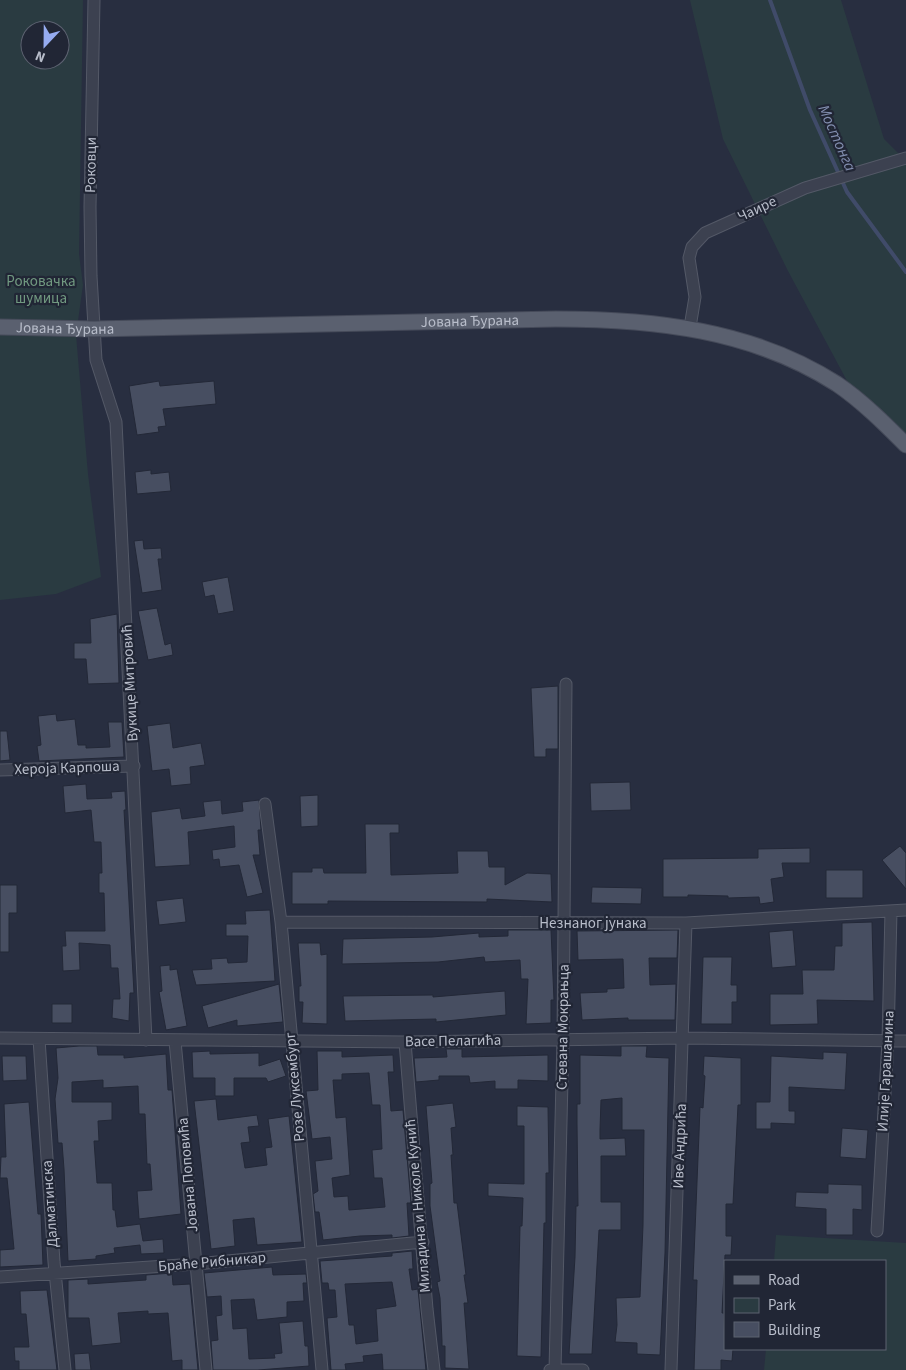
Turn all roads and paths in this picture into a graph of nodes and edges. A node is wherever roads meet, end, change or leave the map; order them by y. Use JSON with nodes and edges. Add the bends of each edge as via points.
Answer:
{"nodes":[{"id":1,"x":94,"y":0,"type":"edge"},
{"id":2,"x":906,"y":158,"type":"edge"},
{"id":3,"x":0,"y":327,"type":"edge"},
{"id":4,"x":690,"y":327,"type":"junction"},
{"id":5,"x":94,"y":329,"type":"junction"},
{"id":6,"x":906,"y":445,"type":"edge"},
{"id":7,"x":566,"y":684,"type":"dead end"},
{"id":8,"x":134,"y":766,"type":"junction"},
{"id":9,"x":0,"y":770,"type":"edge"},
{"id":10,"x":265,"y":804,"type":"dead end"},
{"id":11,"x":906,"y":910,"type":"edge"},
{"id":12,"x":892,"y":911,"type":"junction"},
{"id":13,"x":280,"y":922,"type":"junction"},
{"id":14,"x":564,"y":922,"type":"junction"},
{"id":15,"x":686,"y":923,"type":"junction"},
{"id":16,"x":0,"y":1038,"type":"edge"},
{"id":17,"x":684,"y":1038,"type":"junction"},
{"id":18,"x":39,"y":1039,"type":"junction"},
{"id":19,"x":563,"y":1039,"type":"junction"},
{"id":20,"x":146,"y":1040,"type":"junction"},
{"id":21,"x":175,"y":1041,"type":"junction"},
{"id":22,"x":888,"y":1041,"type":"junction"},
{"id":23,"x":906,"y":1041,"type":"edge"},
{"id":24,"x":291,"y":1042,"type":"junction"},
{"id":25,"x":405,"y":1042,"type":"junction"},
{"id":26,"x":876,"y":1231,"type":"dead end"},
{"id":27,"x":423,"y":1242,"type":"junction"},
{"id":28,"x":310,"y":1253,"type":"junction"},
{"id":29,"x":196,"y":1264,"type":"junction"},
{"id":30,"x":55,"y":1273,"type":"junction"},
{"id":31,"x":0,"y":1277,"type":"edge"},
{"id":32,"x":65,"y":1370,"type":"edge"},
{"id":33,"x":206,"y":1370,"type":"edge"},
{"id":34,"x":322,"y":1370,"type":"edge"},
{"id":35,"x":434,"y":1370,"type":"edge"},
{"id":36,"x":553,"y":1370,"type":"edge"},
{"id":37,"x":583,"y":1370,"type":"edge"},
{"id":38,"x":671,"y":1370,"type":"edge"}],
"edges":[{"from":1,"to":5,"type":"street","name":"Роковци","via":[[90,207]]},
{"from":2,"to":4,"type":"street","name":"Чаире","via":[[810,186],[705,233],[692,247],[689,258],[694,297]]},
{"from":3,"to":5,"type":"main road","name":"Јована Ђурана"},
{"from":4,"to":5,"type":"main road","name":"Јована Ђурана","via":[[572,319]]},
{"from":4,"to":6,"type":"main road","name":"Јована Ђурана","via":[[798,363],[838,385]]},
{"from":5,"to":8,"type":"street","name":"Вукице Митровић","via":[[96,360],[116,422]]},
{"from":7,"to":14,"type":"street","name":"Стевана Мокрањца"},
{"from":8,"to":9,"type":"street","name":"Хероја Карпоша"},
{"from":8,"to":20,"type":"street","name":"Вукице Митровић"},
{"from":10,"to":13,"type":"street","name":"Розе Луксембург"},
{"from":11,"to":12,"type":"street","name":"Незнаног јунака"},
{"from":12,"to":15,"type":"street","name":"Незнаног јунака"},
{"from":12,"to":22,"type":"street","name":"Илије Гарашанина"},
{"from":13,"to":14,"type":"street","name":"Незнаног јунака"},
{"from":13,"to":24,"type":"street","name":"Розе Луксембург"},
{"from":14,"to":15,"type":"street","name":"Незнаног јунака"},
{"from":14,"to":19,"type":"street","name":"Стевана Мокрањца"},
{"from":15,"to":17,"type":"street","name":"Иве Андрића"},
{"from":16,"to":18,"type":"street","name":"Васе Пелагића"},
{"from":17,"to":19,"type":"street","name":"Васе Пелагића"},
{"from":17,"to":22,"type":"street","name":"Васе Пелагића"},
{"from":17,"to":38,"type":"street","name":"Иве Андрића"},
{"from":18,"to":20,"type":"street","name":"Васе Пелагића"},
{"from":18,"to":30,"type":"street","name":"Далматинска"},
{"from":19,"to":25,"type":"street","name":"Васе Пелагића"},
{"from":19,"to":36,"type":"street","name":"Стевана Мокрањца"},
{"from":20,"to":21,"type":"street","name":"Васе Пелагића"},
{"from":21,"to":24,"type":"street","name":"Васе Пелагића"},
{"from":21,"to":29,"type":"street","name":"Јована Поповића"},
{"from":22,"to":23,"type":"street","name":"Васе Пелагића"},
{"from":22,"to":26,"type":"street","name":"Илије Гарашанина"},
{"from":24,"to":25,"type":"street","name":"Васе Пелагића"},
{"from":24,"to":28,"type":"street","name":"Розе Луксембург"},
{"from":25,"to":27,"type":"street","name":"Миладина и Николе Кунић"},
{"from":27,"to":28,"type":"street","name":"Браће Рибникар"},
{"from":27,"to":35,"type":"street","name":"Миладина и Николе Кунић"},
{"from":28,"to":29,"type":"street","name":"Браће Рибникар"},
{"from":28,"to":34,"type":"street","name":"Розе Луксембург"},
{"from":29,"to":30,"type":"street","name":"Браће Рибникар"},
{"from":29,"to":33,"type":"street","name":"Јована Поповића"},
{"from":30,"to":31,"type":"street","name":"Браће Рибникар"},
{"from":30,"to":32,"type":"street","name":"Далматинска"},
{"from":36,"to":37,"type":"street"}]}
